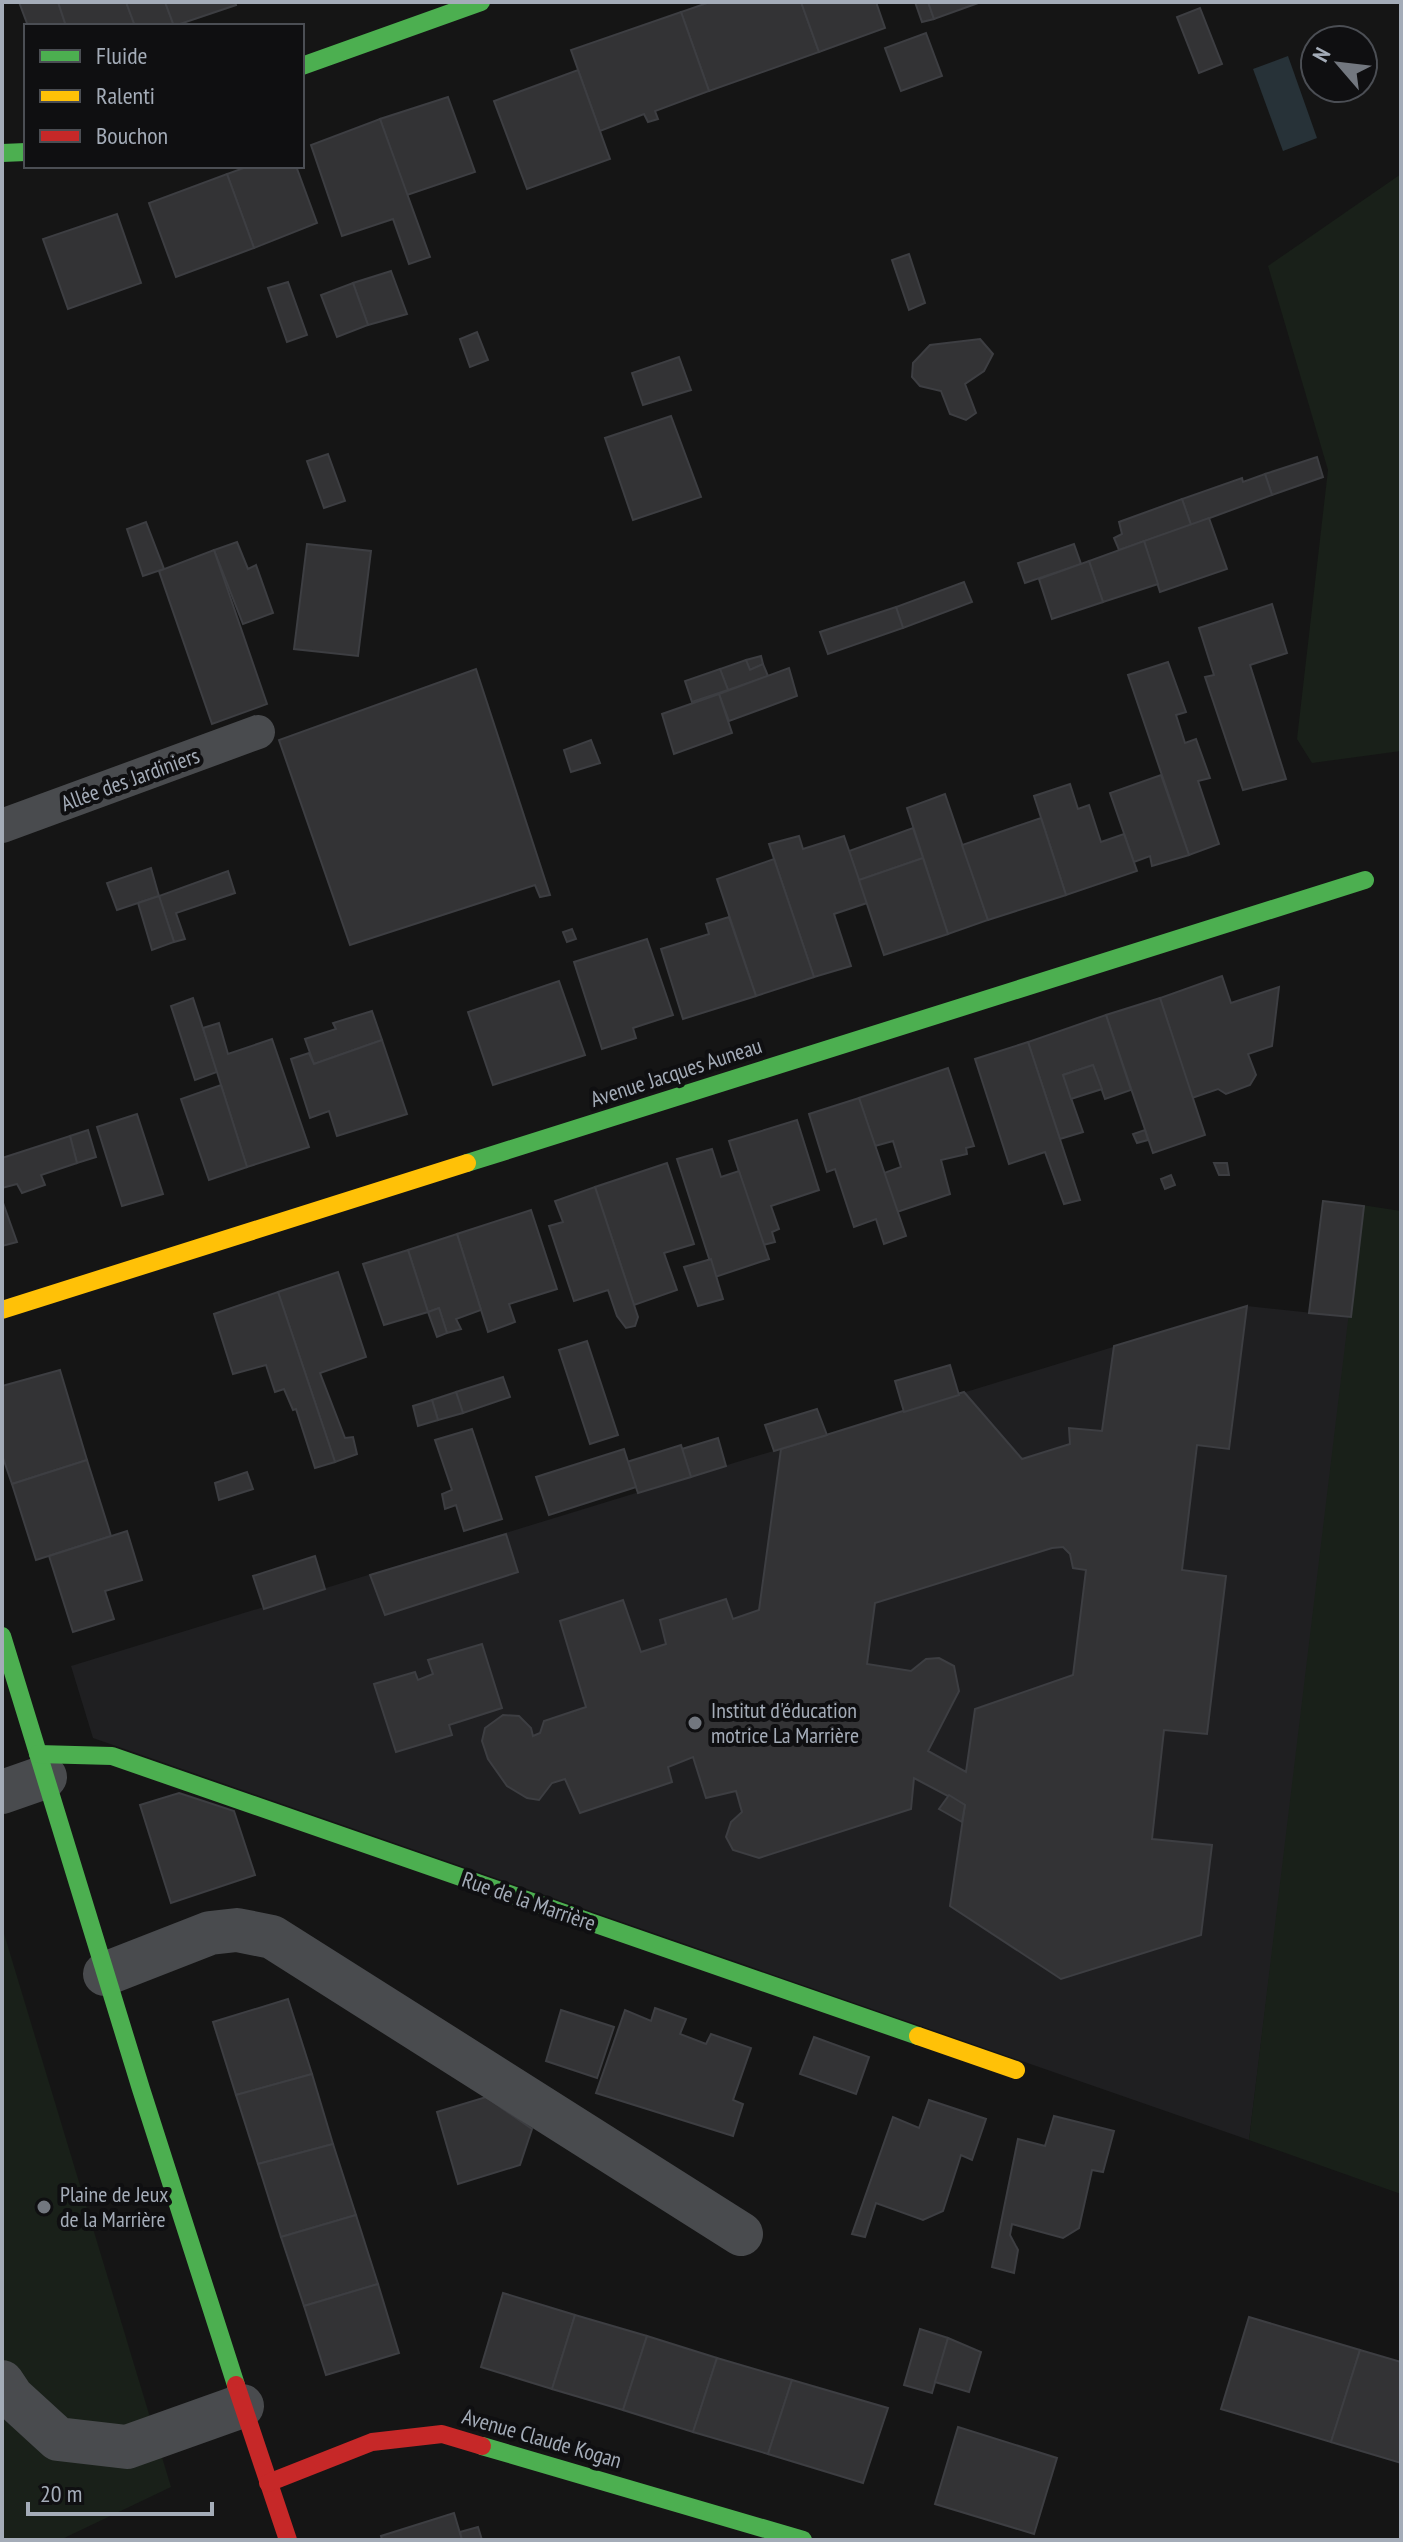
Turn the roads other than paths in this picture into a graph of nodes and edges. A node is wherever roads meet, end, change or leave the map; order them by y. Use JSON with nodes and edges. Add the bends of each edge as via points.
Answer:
{"nodes":[{"id":1,"x":481,"y":2,"type":"edge"},
{"id":2,"x":304,"y":65,"type":"edge"},
{"id":3,"x":24,"y":152,"type":"edge"},
{"id":4,"x":2,"y":153,"type":"edge"},
{"id":5,"x":258,"y":732,"type":"dead end"},
{"id":6,"x":2,"y":826,"type":"edge"},
{"id":7,"x":1365,"y":880,"type":"dead end"},
{"id":8,"x":2,"y":1310,"type":"edge"},
{"id":9,"x":2,"y":1636,"type":"edge"},
{"id":10,"x":41,"y":1765,"type":"junction"},
{"id":11,"x":2,"y":1792,"type":"edge"},
{"id":12,"x":105,"y":1974,"type":"junction"},
{"id":13,"x":1016,"y":2070,"type":"dead end"},
{"id":14,"x":741,"y":2234,"type":"dead end"},
{"id":15,"x":2,"y":2382,"type":"edge"},
{"id":16,"x":242,"y":2406,"type":"junction"},
{"id":17,"x":268,"y":2483,"type":"junction"},
{"id":18,"x":288,"y":2540,"type":"edge"},
{"id":19,"x":803,"y":2540,"type":"edge"}],
"edges":[{"from":1,"to":2,"type":"street"},
{"from":3,"to":4,"type":"street"},
{"from":5,"to":6,"type":"lane","name":"Allée des Jardiniers"},
{"from":7,"to":8,"type":"street","name":"Avenue Jacques Auneau"},
{"from":9,"to":10,"type":"street"},
{"from":10,"to":11,"type":"street"},
{"from":10,"to":12,"type":"street"},
{"from":10,"to":13,"type":"street","name":"Rue de la Marrière","via":[[112,1756]]},
{"from":12,"to":14,"type":"street","via":[[210,1933],[237,1930],[272,1937]]},
{"from":12,"to":16,"type":"street"},
{"from":15,"to":16,"type":"street","via":[[58,2439],[127,2447]]},
{"from":16,"to":17,"type":"street"},
{"from":17,"to":18,"type":"street"},
{"from":17,"to":19,"type":"street","name":"Avenue Claude Kogan","via":[[372,2442],[442,2434]]}]}
